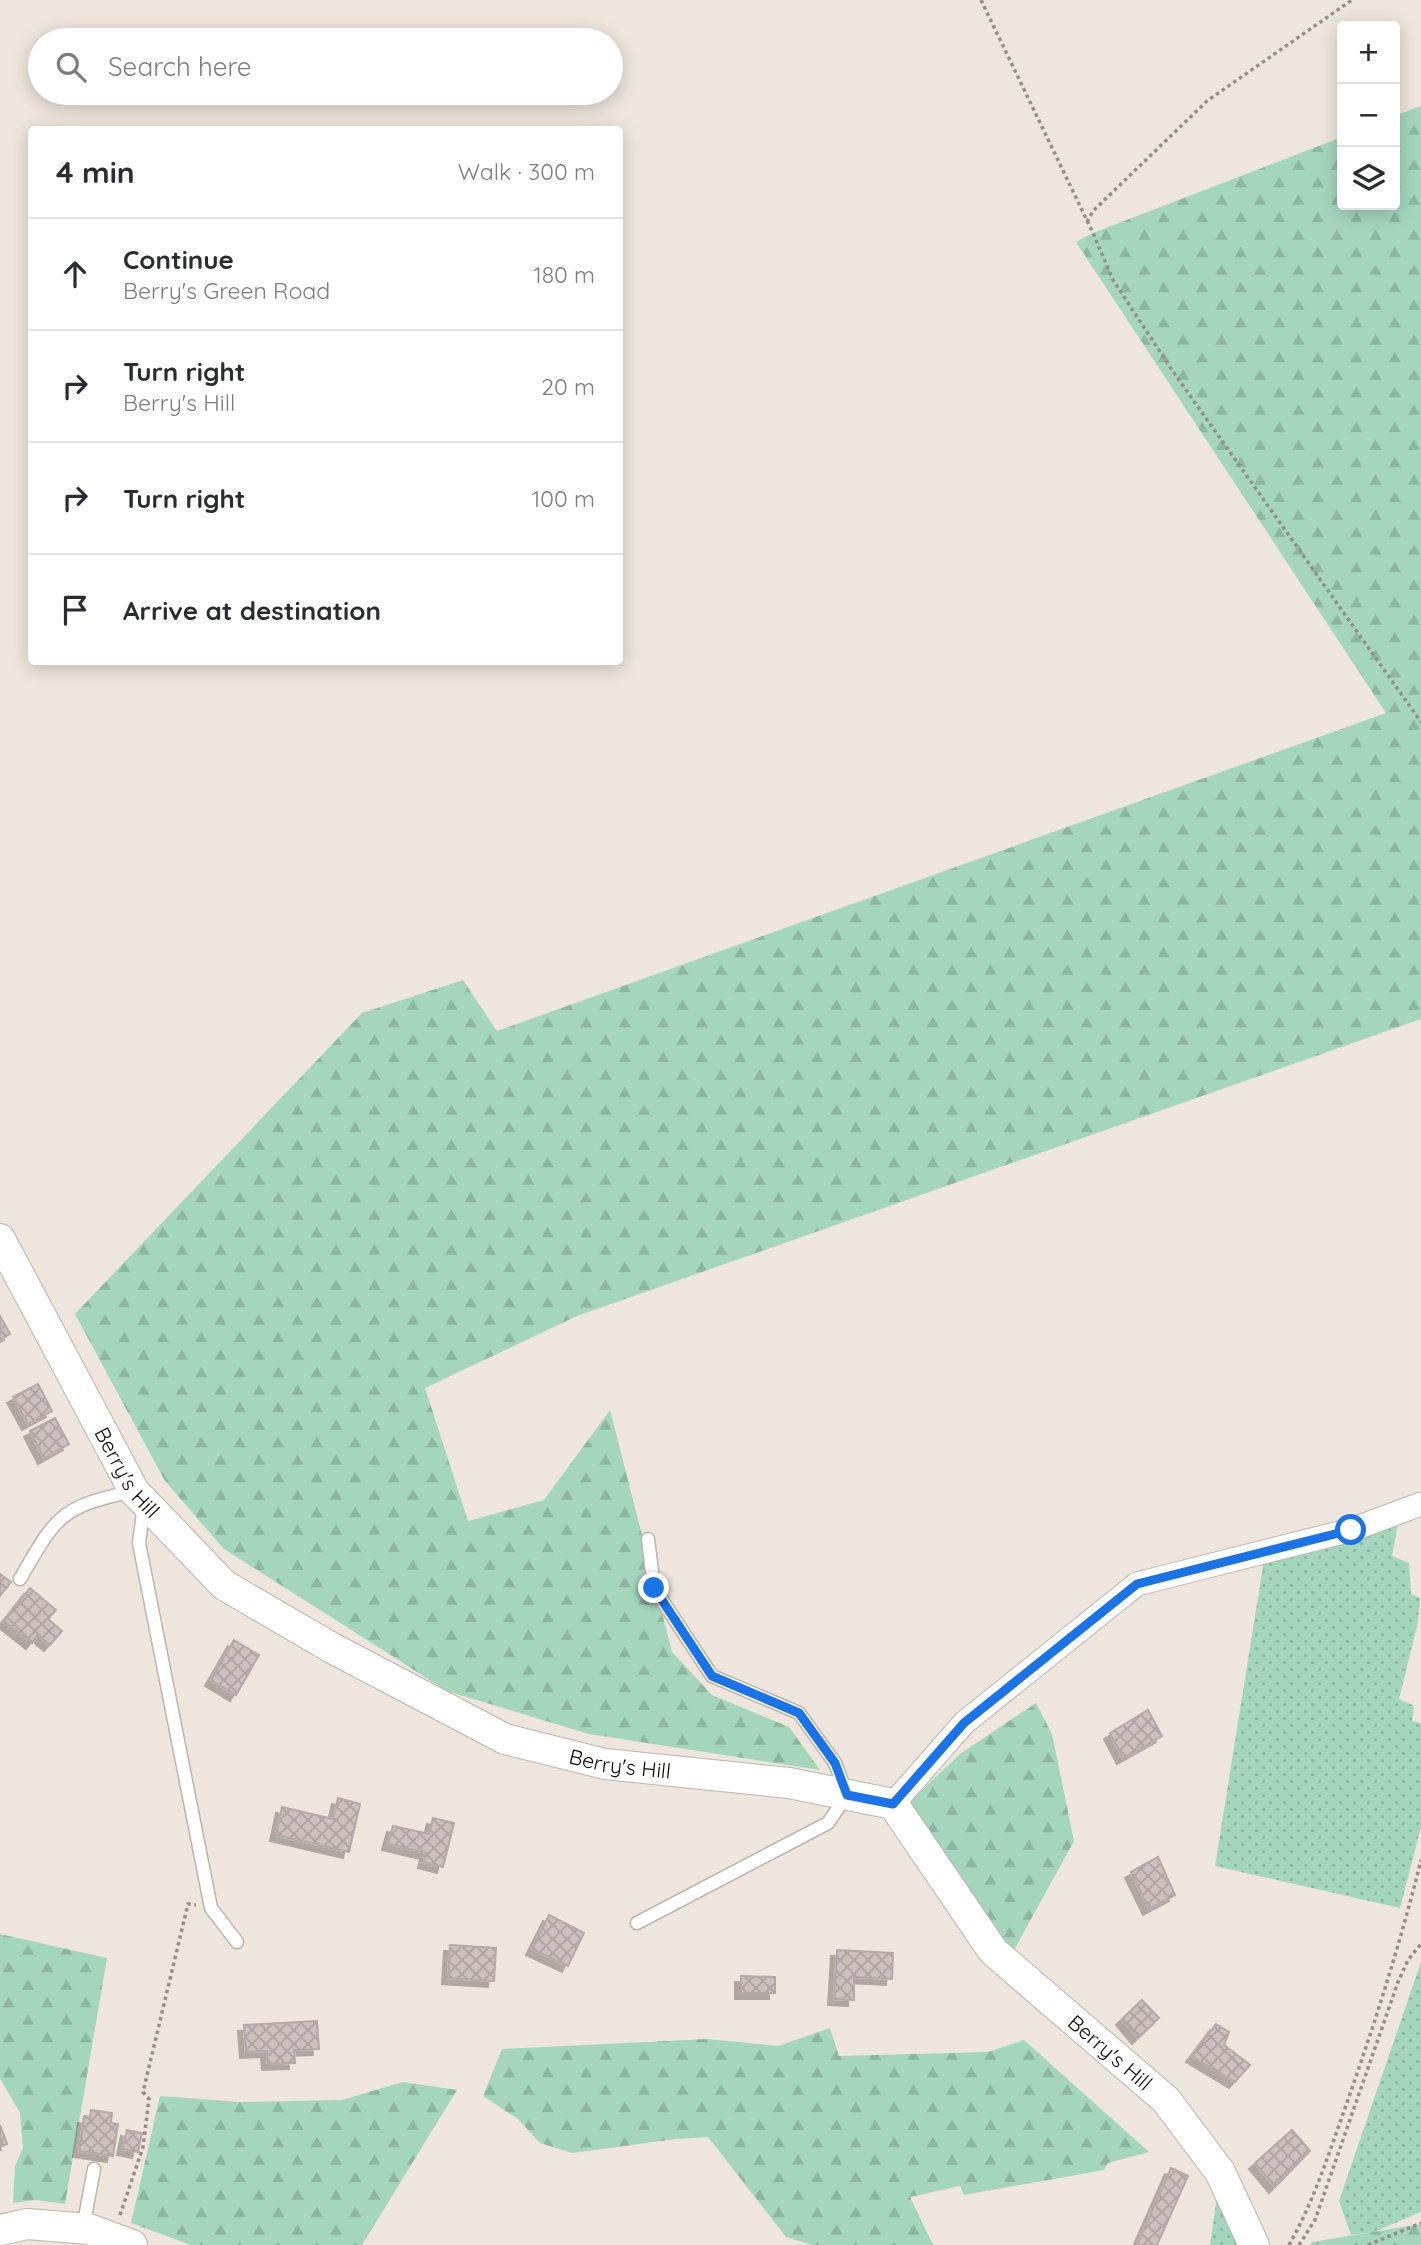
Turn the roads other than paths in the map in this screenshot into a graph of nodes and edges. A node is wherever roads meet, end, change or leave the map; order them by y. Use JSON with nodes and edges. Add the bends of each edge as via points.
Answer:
{"nodes":[{"id":1,"x":0,"y":1239,"type":"edge"},
{"id":2,"x":139,"y":1496,"type":"junction"},
{"id":3,"x":1421,"y":1504,"type":"edge"},
{"id":4,"x":648,"y":1539,"type":"dead end"},
{"id":5,"x":20,"y":1579,"type":"dead end"},
{"id":6,"x":847,"y":1795,"type":"junction"},
{"id":7,"x":893,"y":1804,"type":"junction"},
{"id":8,"x":637,"y":1923,"type":"dead end"},
{"id":9,"x":237,"y":1942,"type":"dead end"},
{"id":10,"x":94,"y":2169,"type":"dead end"},
{"id":11,"x":83,"y":2229,"type":"junction"},
{"id":12,"x":0,"y":2230,"type":"edge"},
{"id":13,"x":122,"y":2241,"type":"edge"},
{"id":14,"x":1254,"y":2245,"type":"edge"}],
"edges":[{"from":1,"to":2,"type":"street","name":"Berry's Hill"},
{"from":2,"to":5,"type":"lane","via":[[98,1499],[64,1514],[49,1529]]},
{"from":2,"to":6,"type":"street","name":"Berry's Hill","via":[[224,1585],[332,1648],[505,1738],[605,1764],[789,1783]]},
{"from":2,"to":9,"type":"lane","via":[[139,1544],[211,1908]]},
{"from":3,"to":7,"type":"street","via":[[1351,1530],[1137,1584],[964,1723]]},
{"from":4,"to":6,"type":"lane","via":[[654,1588],[712,1676],[799,1713],[835,1763]]},
{"from":6,"to":7,"type":"street","name":"Berry's Hill"},
{"from":6,"to":8,"type":"lane","via":[[828,1823]]},
{"from":7,"to":14,"type":"street","name":"Berry's Hill","via":[[993,1951],[1166,2100],[1220,2172]]},
{"from":10,"to":11,"type":"lane"},
{"from":11,"to":12,"type":"street","via":[[27,2224]]},
{"from":11,"to":13,"type":"street"}]}
